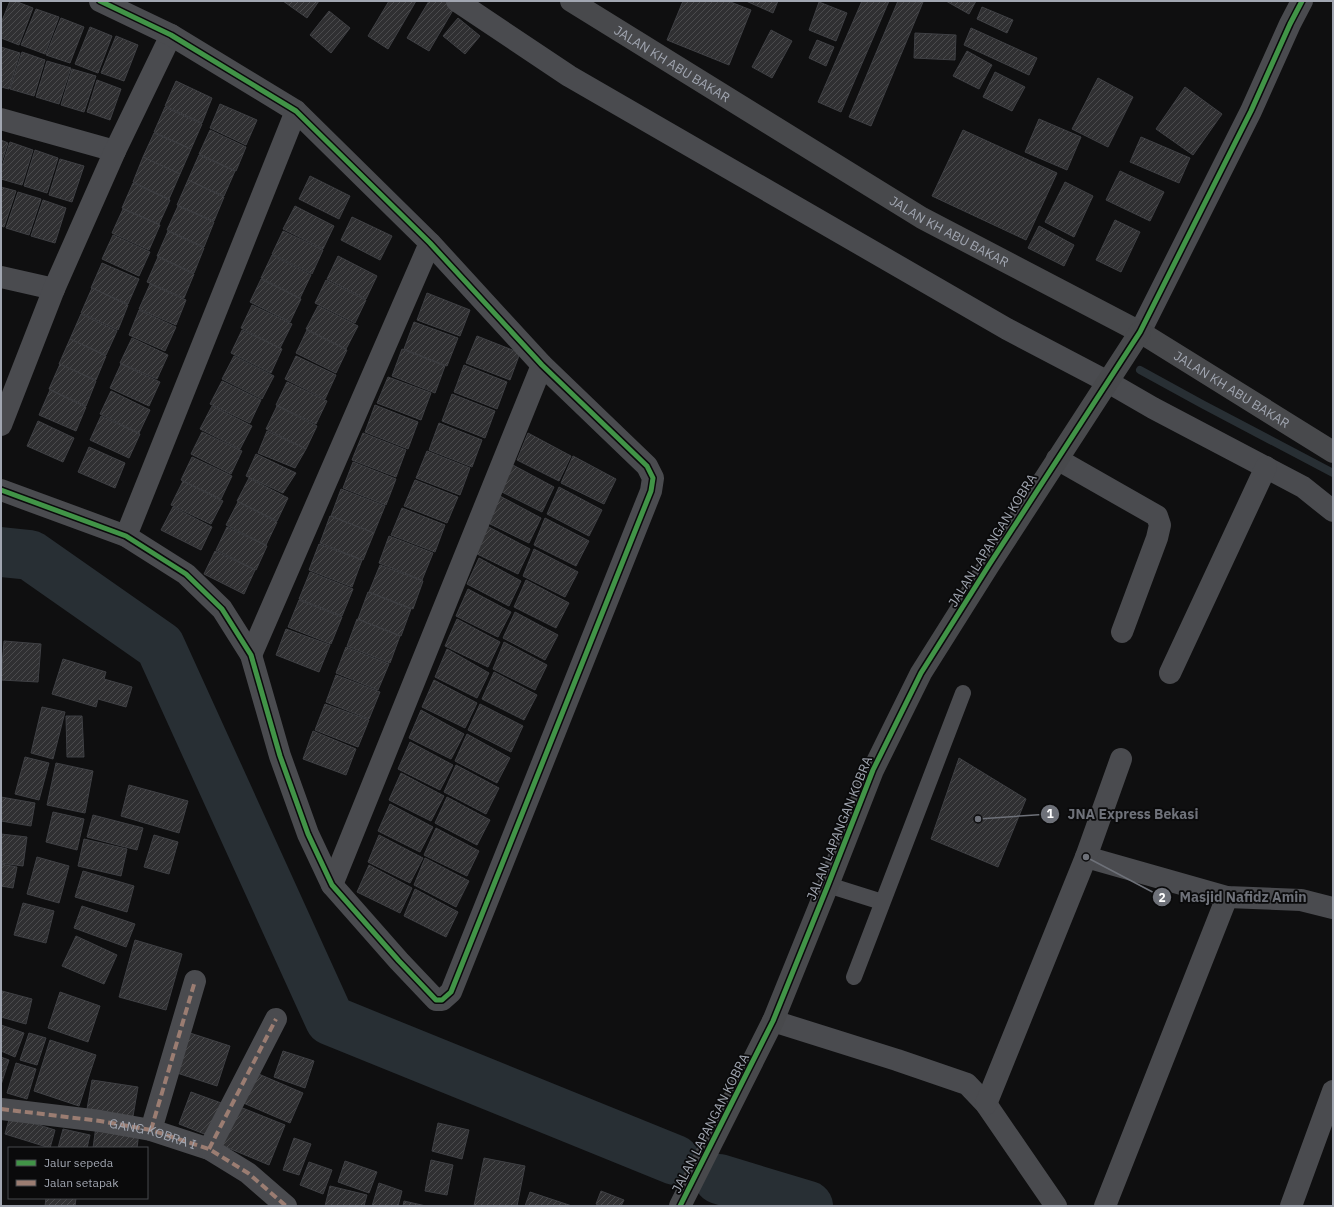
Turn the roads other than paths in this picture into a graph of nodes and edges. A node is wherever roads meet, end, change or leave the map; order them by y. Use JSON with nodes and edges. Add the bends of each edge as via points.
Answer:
{"nodes":[{"id":1,"x":100,"y":1,"type":"edge"},
{"id":2,"x":457,"y":1,"type":"edge"},
{"id":3,"x":571,"y":1,"type":"edge"},
{"id":4,"x":1302,"y":1,"type":"edge"},
{"id":5,"x":171,"y":36,"type":"junction"},
{"id":6,"x":296,"y":112,"type":"junction"},
{"id":7,"x":1,"y":119,"type":"edge"},
{"id":8,"x":115,"y":151,"type":"junction"},
{"id":9,"x":430,"y":243,"type":"junction"},
{"id":10,"x":1,"y":276,"type":"edge"},
{"id":11,"x":54,"y":289,"type":"junction"},
{"id":12,"x":1140,"y":332,"type":"junction"},
{"id":13,"x":542,"y":365,"type":"junction"},
{"id":14,"x":1108,"y":382,"type":"junction"},
{"id":15,"x":1,"y":425,"type":"edge"},
{"id":16,"x":1333,"y":452,"type":"edge"},
{"id":17,"x":1057,"y":459,"type":"junction"},
{"id":18,"x":1266,"y":467,"type":"junction"},
{"id":19,"x":1,"y":490,"type":"edge"},
{"id":20,"x":1333,"y":511,"type":"edge"},
{"id":21,"x":126,"y":536,"type":"junction"},
{"id":22,"x":1122,"y":632,"type":"dead end"},
{"id":23,"x":250,"y":655,"type":"junction"},
{"id":24,"x":1170,"y":673,"type":"dead end"},
{"id":25,"x":963,"y":693,"type":"dead end"},
{"id":26,"x":1121,"y":759,"type":"dead end"},
{"id":27,"x":1086,"y":857,"type":"junction"},
{"id":28,"x":332,"y":885,"type":"junction"},
{"id":29,"x":828,"y":885,"type":"junction"},
{"id":30,"x":1227,"y":896,"type":"junction"},
{"id":31,"x":882,"y":902,"type":"junction"},
{"id":32,"x":1333,"y":908,"type":"edge"},
{"id":33,"x":854,"y":977,"type":"dead end"},
{"id":34,"x":196,"y":981,"type":"dead end"},
{"id":35,"x":276,"y":1020,"type":"dead end"},
{"id":36,"x":773,"y":1021,"type":"junction"},
{"id":37,"x":1333,"y":1092,"type":"edge"},
{"id":38,"x":986,"y":1104,"type":"junction"},
{"id":39,"x":1,"y":1109,"type":"edge"},
{"id":40,"x":151,"y":1130,"type":"junction"},
{"id":41,"x":209,"y":1149,"type":"junction"},
{"id":42,"x":286,"y":1206,"type":"edge"},
{"id":43,"x":680,"y":1206,"type":"edge"},
{"id":44,"x":1056,"y":1206,"type":"edge"},
{"id":45,"x":1105,"y":1206,"type":"edge"},
{"id":46,"x":1291,"y":1206,"type":"edge"}],
"edges":[{"from":1,"to":5,"type":"street"},
{"from":2,"to":14,"type":"street","via":[[570,76],[1007,329]]},
{"from":3,"to":12,"type":"street","name":"JALAN KH ABU BAKAR","via":[[922,218]]},
{"from":4,"to":12,"type":"street"},
{"from":5,"to":6,"type":"street"},
{"from":5,"to":8,"type":"street"},
{"from":6,"to":9,"type":"street"},
{"from":6,"to":21,"type":"street"},
{"from":7,"to":8,"type":"street"},
{"from":8,"to":11,"type":"street"},
{"from":9,"to":13,"type":"street"},
{"from":9,"to":23,"type":"street"},
{"from":10,"to":11,"type":"street"},
{"from":11,"to":15,"type":"street"},
{"from":12,"to":14,"type":"street","name":"JALAN LAPANGAN KOBRA"},
{"from":12,"to":16,"type":"street","name":"JALAN KH ABU BAKAR"},
{"from":13,"to":28,"type":"street"},
{"from":13,"to":28,"type":"street","via":[[647,466],[653,478],[651,491],[450,992],[442,1000],[436,1000]]},
{"from":14,"to":17,"type":"street","name":"JALAN LAPANGAN KOBRA"},
{"from":14,"to":18,"type":"street"},
{"from":17,"to":22,"type":"street","via":[[1157,516],[1160,525],[1157,538]]},
{"from":17,"to":29,"type":"street","name":"JALAN LAPANGAN KOBRA","via":[[921,673],[873,770]]},
{"from":18,"to":20,"type":"street","via":[[1303,486]]},
{"from":18,"to":24,"type":"street"},
{"from":19,"to":21,"type":"street"},
{"from":21,"to":23,"type":"street","via":[[186,574],[222,609]]},
{"from":23,"to":28,"type":"street","via":[[280,756],[308,834]]},
{"from":25,"to":31,"type":"lane"},
{"from":26,"to":27,"type":"street"},
{"from":27,"to":30,"type":"street"},
{"from":27,"to":38,"type":"street"},
{"from":29,"to":31,"type":"lane"},
{"from":29,"to":36,"type":"street","name":"JALAN LAPANGAN KOBRA"},
{"from":30,"to":32,"type":"street","via":[[1301,900]]},
{"from":30,"to":45,"type":"street"},
{"from":31,"to":33,"type":"lane"},
{"from":34,"to":40,"type":"street"},
{"from":35,"to":41,"type":"street"},
{"from":36,"to":38,"type":"street","via":[[967,1084]]},
{"from":36,"to":43,"type":"street","name":"JALAN LAPANGAN KOBRA"},
{"from":37,"to":46,"type":"street"},
{"from":38,"to":44,"type":"street"},
{"from":39,"to":40,"type":"street","name":"GANG KOBRA I"},
{"from":40,"to":41,"type":"street","name":"GANG KOBRA I"},
{"from":41,"to":42,"type":"street","name":"GANG KOBRA I","via":[[248,1174]]}]}
